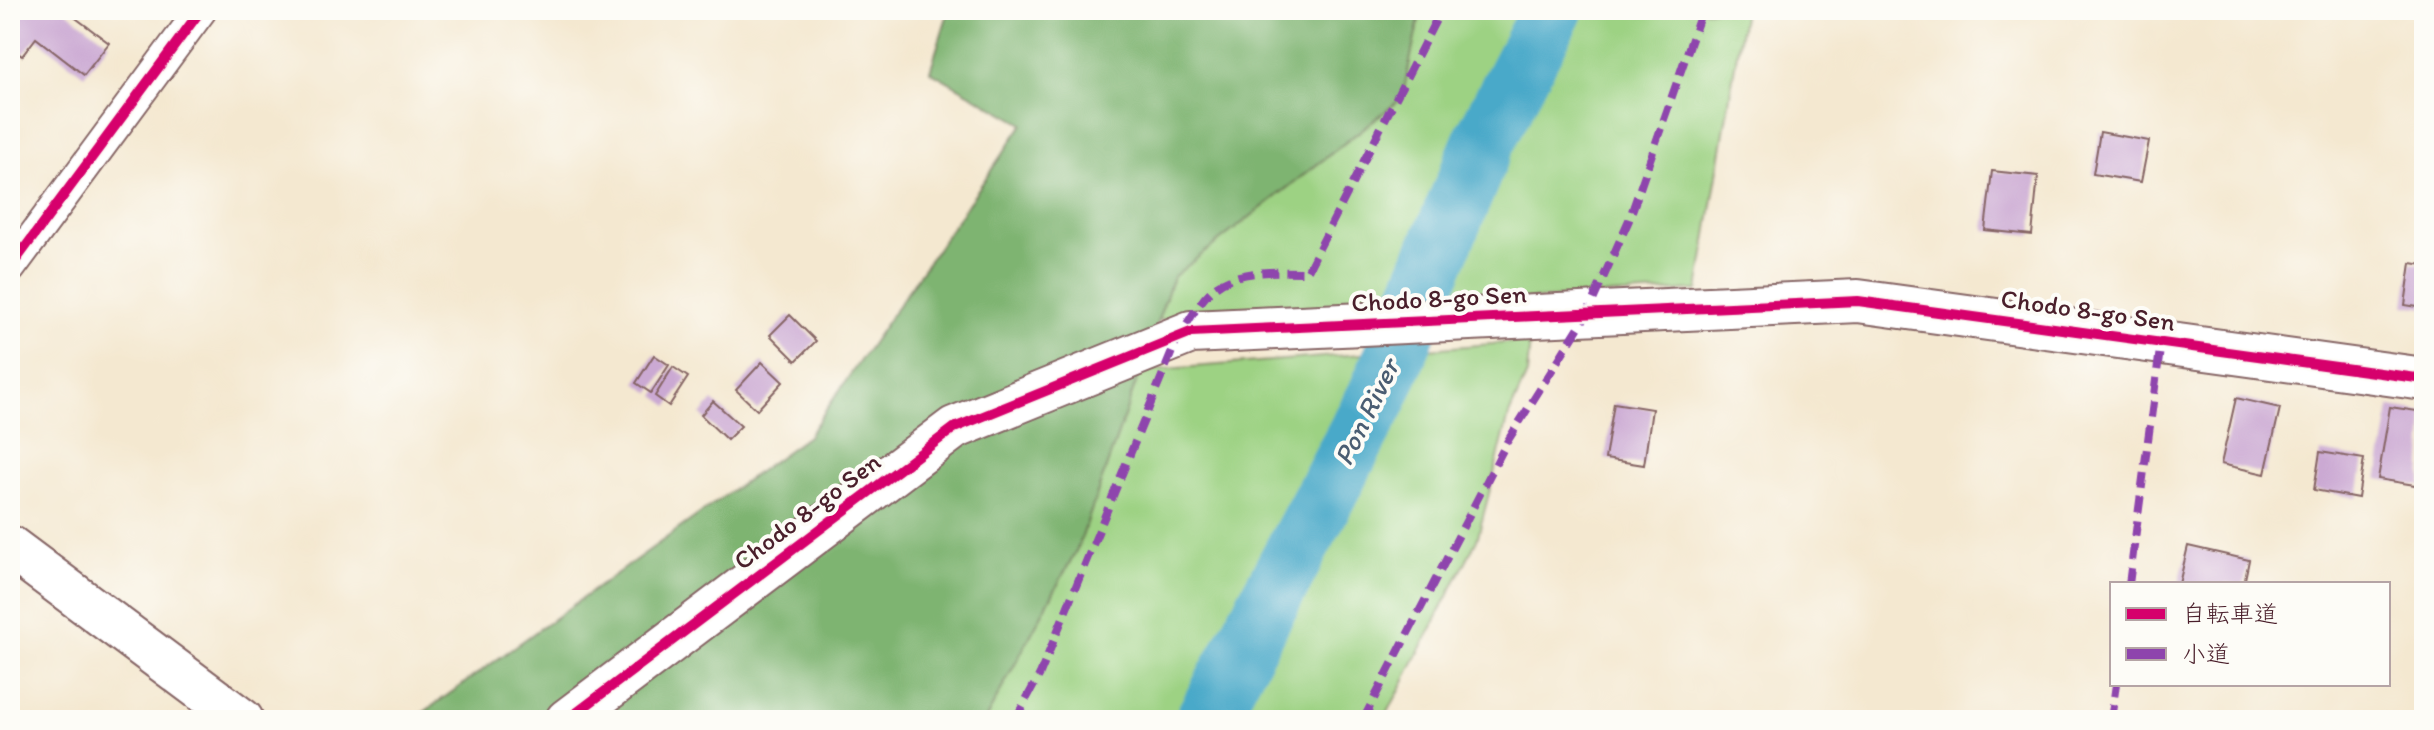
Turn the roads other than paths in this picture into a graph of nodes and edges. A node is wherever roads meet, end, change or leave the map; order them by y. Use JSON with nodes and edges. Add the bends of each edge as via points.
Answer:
{"nodes":[{"id":1,"x":201,"y":10,"type":"edge"},
{"id":2,"x":10,"y":268,"type":"edge"},
{"id":3,"x":2424,"y":379,"type":"edge"},
{"id":4,"x":10,"y":547,"type":"edge"},
{"id":5,"x":242,"y":720,"type":"edge"},
{"id":6,"x":567,"y":720,"type":"edge"}],
"edges":[{"from":1,"to":2,"type":"street"},
{"from":3,"to":6,"type":"street","name":"Chodo 8-go Sen","via":[[1858,301],[1191,332],[954,428]]},
{"from":4,"to":5,"type":"street"}]}
